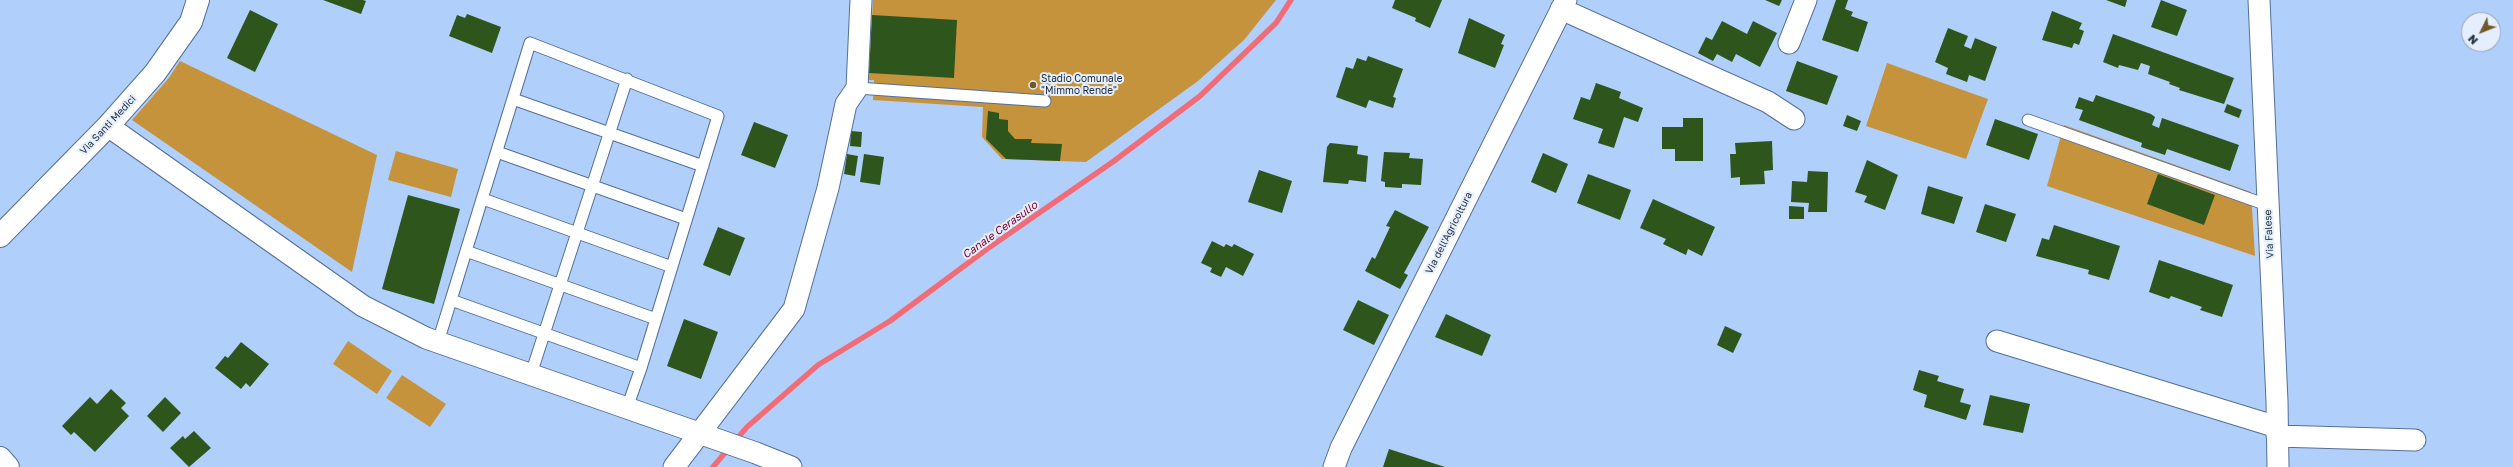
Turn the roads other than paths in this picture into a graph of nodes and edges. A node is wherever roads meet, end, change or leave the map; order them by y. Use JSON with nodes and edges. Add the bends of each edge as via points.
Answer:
{"nodes":[{"id":1,"x":198,"y":0,"type":"edge"},
{"id":2,"x":861,"y":0,"type":"edge"},
{"id":3,"x":1806,"y":0,"type":"edge"},
{"id":4,"x":2259,"y":0,"type":"edge"},
{"id":5,"x":1564,"y":5,"type":"edge"},
{"id":6,"x":1788,"y":43,"type":"dead end"},
{"id":7,"x":627,"y":79,"type":"junction"},
{"id":8,"x":857,"y":88,"type":"junction"},
{"id":9,"x":513,"y":99,"type":"junction"},
{"id":10,"x":1045,"y":101,"type":"dead end"},
{"id":11,"x":1794,"y":119,"type":"dead end"},
{"id":12,"x":2028,"y":120,"type":"dead end"},
{"id":13,"x":108,"y":126,"type":"junction"},
{"id":14,"x":610,"y":133,"type":"junction"},
{"id":15,"x":497,"y":152,"type":"junction"},
{"id":16,"x":703,"y":166,"type":"junction"},
{"id":17,"x":593,"y":186,"type":"junction"},
{"id":18,"x":482,"y":199,"type":"junction"},
{"id":19,"x":2267,"y":205,"type":"junction"},
{"id":20,"x":686,"y":219,"type":"junction"},
{"id":21,"x":577,"y":233,"type":"junction"},
{"id":22,"x":0,"y":236,"type":"edge"},
{"id":23,"x":466,"y":251,"type":"junction"},
{"id":24,"x":672,"y":267,"type":"junction"},
{"id":25,"x":560,"y":285,"type":"junction"},
{"id":26,"x":451,"y":300,"type":"junction"},
{"id":27,"x":656,"y":319,"type":"junction"},
{"id":28,"x":544,"y":334,"type":"junction"},
{"id":29,"x":1996,"y":341,"type":"dead end"},
{"id":30,"x":438,"y":342,"type":"junction"},
{"id":31,"x":641,"y":368,"type":"junction"},
{"id":32,"x":531,"y":374,"type":"junction"},
{"id":33,"x":627,"y":408,"type":"junction"},
{"id":34,"x":2277,"y":431,"type":"junction"},
{"id":35,"x":699,"y":433,"type":"junction"},
{"id":36,"x":2415,"y":440,"type":"dead end"},
{"id":37,"x":0,"y":458,"type":"edge"},
{"id":38,"x":8,"y":467,"type":"edge"},
{"id":39,"x":674,"y":467,"type":"edge"},
{"id":40,"x":791,"y":467,"type":"edge"},
{"id":41,"x":1334,"y":467,"type":"edge"},
{"id":42,"x":2278,"y":467,"type":"edge"}],
"edges":[{"from":1,"to":13,"type":"street","name":"Via Santi Medici","via":[[191,22],[155,73]]},
{"from":2,"to":8,"type":"street"},
{"from":3,"to":6,"type":"street"},
{"from":4,"to":19,"type":"street","name":"Via Falese"},
{"from":5,"to":11,"type":"street","via":[[1768,102]]},
{"from":5,"to":41,"type":"street","name":"Via dell'Agricoltura","via":[[1341,448]]},
{"from":7,"to":9,"type":"lane","via":[[530,43]]},
{"from":7,"to":14,"type":"lane"},
{"from":7,"to":16,"type":"lane","via":[[718,116]]},
{"from":8,"to":10,"type":"lane"},
{"from":8,"to":35,"type":"street","via":[[846,104],[828,188],[794,309]]},
{"from":9,"to":14,"type":"lane"},
{"from":9,"to":15,"type":"lane"},
{"from":12,"to":19,"type":"lane"},
{"from":13,"to":22,"type":"street","name":"Via Santi Medici"},
{"from":13,"to":30,"type":"street","via":[[363,306]]},
{"from":14,"to":16,"type":"lane"},
{"from":14,"to":17,"type":"lane"},
{"from":15,"to":17,"type":"lane"},
{"from":15,"to":18,"type":"lane"},
{"from":16,"to":20,"type":"lane"},
{"from":17,"to":20,"type":"lane"},
{"from":17,"to":21,"type":"lane"},
{"from":18,"to":21,"type":"lane"},
{"from":18,"to":23,"type":"lane"},
{"from":19,"to":34,"type":"street","name":"Via Falese"},
{"from":20,"to":24,"type":"lane"},
{"from":21,"to":24,"type":"lane"},
{"from":21,"to":25,"type":"lane"},
{"from":23,"to":25,"type":"lane"},
{"from":23,"to":26,"type":"lane"},
{"from":24,"to":27,"type":"lane"},
{"from":25,"to":27,"type":"lane"},
{"from":25,"to":28,"type":"lane"},
{"from":26,"to":28,"type":"lane"},
{"from":26,"to":30,"type":"lane"},
{"from":27,"to":31,"type":"lane"},
{"from":28,"to":31,"type":"lane"},
{"from":28,"to":32,"type":"lane"},
{"from":29,"to":34,"type":"street"},
{"from":30,"to":32,"type":"street"},
{"from":31,"to":33,"type":"lane"},
{"from":32,"to":33,"type":"street"},
{"from":33,"to":35,"type":"street"},
{"from":34,"to":36,"type":"street"},
{"from":34,"to":42,"type":"street","name":"Via Falese"},
{"from":35,"to":39,"type":"street"},
{"from":35,"to":40,"type":"street"},
{"from":37,"to":38,"type":"street"}]}
